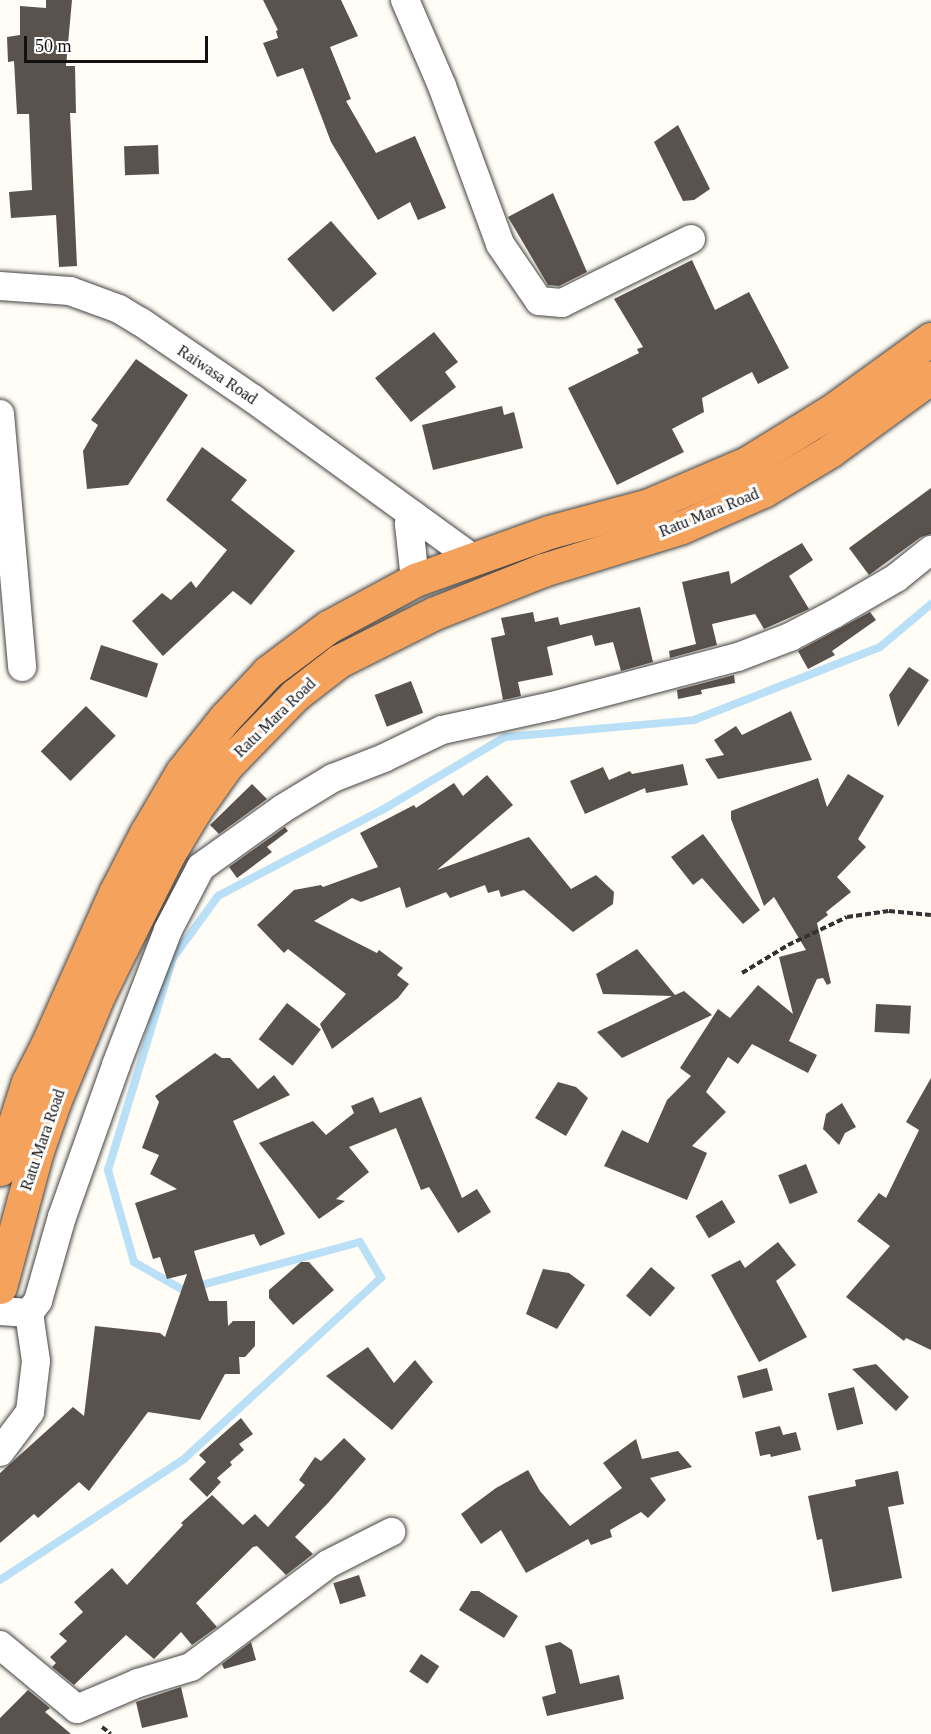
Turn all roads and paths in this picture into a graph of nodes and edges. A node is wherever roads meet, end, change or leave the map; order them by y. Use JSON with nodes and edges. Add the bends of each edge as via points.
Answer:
{"nodes":[{"id":1,"x":405,"y":0,"type":"edge"},
{"id":2,"x":691,"y":239,"type":"dead end"},
{"id":3,"x":0,"y":286,"type":"edge"},
{"id":4,"x":931,"y":339,"type":"edge"},
{"id":5,"x":931,"y":377,"type":"edge"},
{"id":6,"x":0,"y":414,"type":"edge"},
{"id":7,"x":413,"y":516,"type":"junction"},
{"id":8,"x":931,"y":550,"type":"edge"},
{"id":9,"x":472,"y":558,"type":"junction"},
{"id":10,"x":415,"y":580,"type":"junction"},
{"id":11,"x":22,"y":667,"type":"dead end"},
{"id":12,"x":931,"y":915,"type":"edge"},
{"id":13,"x":742,"y":973,"type":"dead end"},
{"id":14,"x":0,"y":1169,"type":"edge"},
{"id":15,"x":0,"y":1287,"type":"edge"},
{"id":16,"x":0,"y":1311,"type":"edge"},
{"id":17,"x":29,"y":1313,"type":"junction"},
{"id":18,"x":0,"y":1452,"type":"edge"},
{"id":19,"x":391,"y":1532,"type":"dead end"},
{"id":20,"x":0,"y":1645,"type":"edge"}],
"edges":[{"from":1,"to":2,"type":"street","via":[[442,86],[500,244],[538,301],[562,303]]},
{"from":3,"to":7,"type":"street","name":"Raiwasa Road","via":[[70,291],[119,309],[252,398]]},
{"from":4,"to":9,"type":"highway","name":"Ratu Mara Road","via":[[830,412],[747,463],[649,505]]},
{"from":5,"to":15,"type":"highway","name":"Ratu Mara Road","via":[[830,451],[763,491],[682,527],[543,570],[435,613],[339,661],[295,695],[226,766],[195,810],[117,956],[37,1151]]},
{"from":6,"to":11,"type":"street"},
{"from":7,"to":9,"type":"street","name":"Raiwasa Road"},
{"from":7,"to":10,"type":"street","via":[[409,524]]},
{"from":8,"to":17,"type":"street","via":[[896,578],[834,614],[790,637],[738,657],[552,706],[442,730],[333,778],[201,867],[164,940],[66,1206],[38,1301]]},
{"from":9,"to":10,"type":"highway","name":"Ratu Mara Road"},
{"from":10,"to":14,"type":"highway","name":"Ratu Mara Road","via":[[328,627],[268,672],[182,772],[125,873],[81,964],[28,1082]]},
{"from":12,"to":13,"type":"path","via":[[889,911],[847,917],[788,945]]},
{"from":16,"to":17,"type":"street"},
{"from":17,"to":18,"type":"street","via":[[36,1361],[30,1412]]},
{"from":19,"to":20,"type":"street","via":[[328,1564],[191,1667],[138,1683],[77,1709]]}]}
